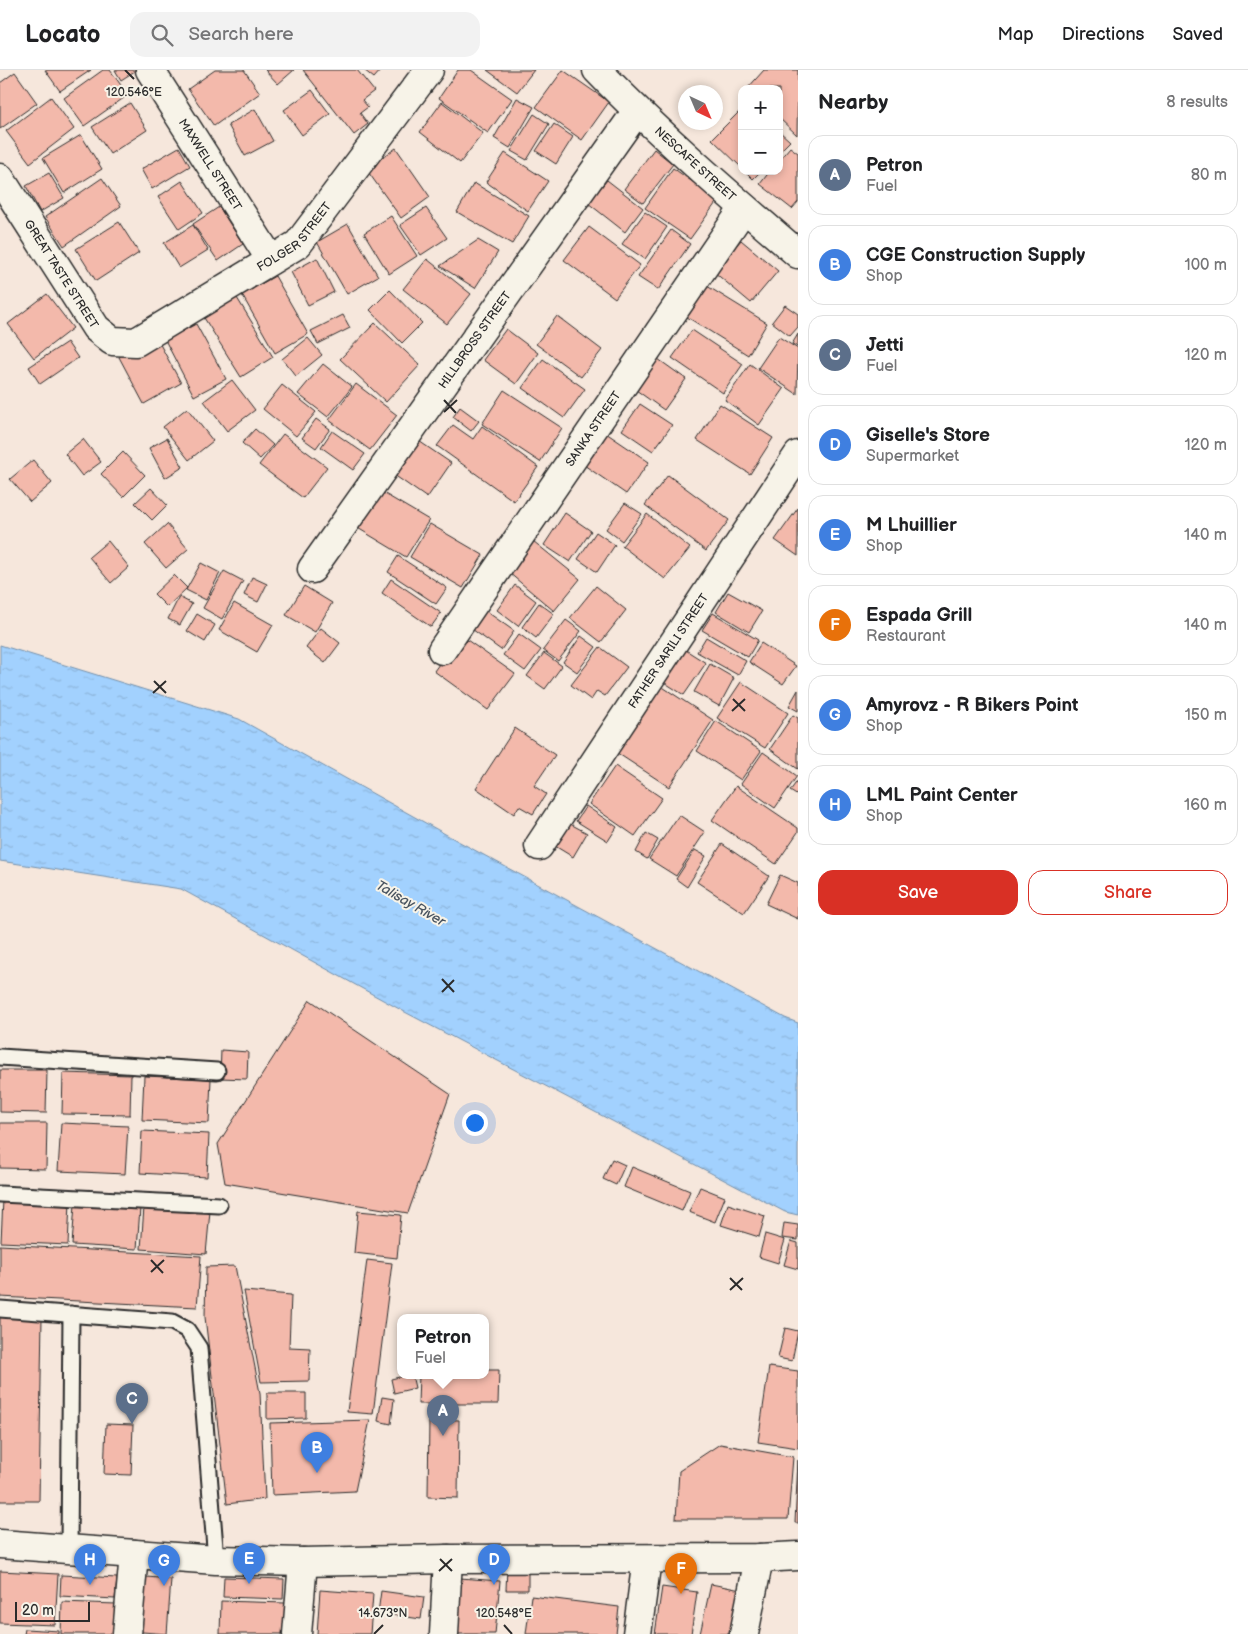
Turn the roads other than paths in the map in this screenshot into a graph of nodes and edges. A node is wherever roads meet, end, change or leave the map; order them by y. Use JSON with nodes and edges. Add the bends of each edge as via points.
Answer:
{"nodes":[{"id":1,"x":150,"y":70,"type":"edge"},
{"id":2,"x":429,"y":70,"type":"edge"},
{"id":3,"x":596,"y":70,"type":"edge"},
{"id":4,"x":636,"y":111,"type":"junction"},
{"id":5,"x":0,"y":178,"type":"edge"},
{"id":6,"x":744,"y":208,"type":"junction"},
{"id":7,"x":798,"y":254,"type":"edge"},
{"id":8,"x":271,"y":260,"type":"junction"},
{"id":9,"x":112,"y":341,"type":"joint"},
{"id":10,"x":798,"y":455,"type":"edge"},
{"id":11,"x":312,"y":569,"type":"dead end"},
{"id":12,"x":442,"y":650,"type":"dead end"},
{"id":13,"x":539,"y":846,"type":"dead end"},
{"id":14,"x":0,"y":1057,"type":"edge"},
{"id":15,"x":217,"y":1071,"type":"dead end"},
{"id":16,"x":0,"y":1194,"type":"edge"},
{"id":17,"x":219,"y":1205,"type":"dead end"},
{"id":18,"x":0,"y":1309,"type":"edge"},
{"id":19,"x":71,"y":1314,"type":"junction"},
{"id":20,"x":0,"y":1544,"type":"edge"},
{"id":21,"x":69,"y":1549,"type":"junction"},
{"id":22,"x":134,"y":1554,"type":"junction"},
{"id":23,"x":798,"y":1556,"type":"edge"},
{"id":24,"x":759,"y":1558,"type":"junction"},
{"id":25,"x":448,"y":1559,"type":"junction"},
{"id":26,"x":647,"y":1559,"type":"junction"},
{"id":27,"x":216,"y":1560,"type":"junction"},
{"id":28,"x":303,"y":1562,"type":"junction"},
{"id":29,"x":127,"y":1634,"type":"edge"},
{"id":30,"x":297,"y":1634,"type":"edge"},
{"id":31,"x":444,"y":1634,"type":"edge"},
{"id":32,"x":636,"y":1634,"type":"edge"},
{"id":33,"x":744,"y":1634,"type":"edge"}],
"edges":[{"from":1,"to":8,"type":"street","name":"MAXWELL STREET"},
{"from":2,"to":8,"type":"street","name":"FOLGER STREET","via":[[298,244]]},
{"from":3,"to":4,"type":"street","name":"NESCAFE STREET"},
{"from":4,"to":6,"type":"street","name":"NESCAFE STREET"},
{"from":4,"to":11,"type":"street","name":"HILLBROSS STREET"},
{"from":5,"to":9,"type":"street","name":"GREAT TASTE STREET","via":[[96,328]]},
{"from":6,"to":7,"type":"street","name":"NESCAFE STREET"},
{"from":6,"to":12,"type":"street","name":"SANKA STREET"},
{"from":8,"to":9,"type":"street","name":"FOLGER STREET","via":[[136,342]]},
{"from":10,"to":13,"type":"street","name":"FATHER SARILI STREET"},
{"from":14,"to":15,"type":"lane"},
{"from":16,"to":17,"type":"lane"},
{"from":18,"to":19,"type":"lane"},
{"from":19,"to":21,"type":"lane"},
{"from":19,"to":27,"type":"lane","via":[[172,1322],[188,1330],[199,1348]]},
{"from":20,"to":21,"type":"street"},
{"from":21,"to":22,"type":"street"},
{"from":22,"to":27,"type":"street"},
{"from":22,"to":29,"type":"street"},
{"from":23,"to":24,"type":"street"},
{"from":24,"to":26,"type":"street"},
{"from":24,"to":33,"type":"street"},
{"from":25,"to":26,"type":"street"},
{"from":25,"to":28,"type":"street"},
{"from":25,"to":31,"type":"street"},
{"from":26,"to":32,"type":"street"},
{"from":27,"to":28,"type":"street"},
{"from":28,"to":30,"type":"street"}]}
